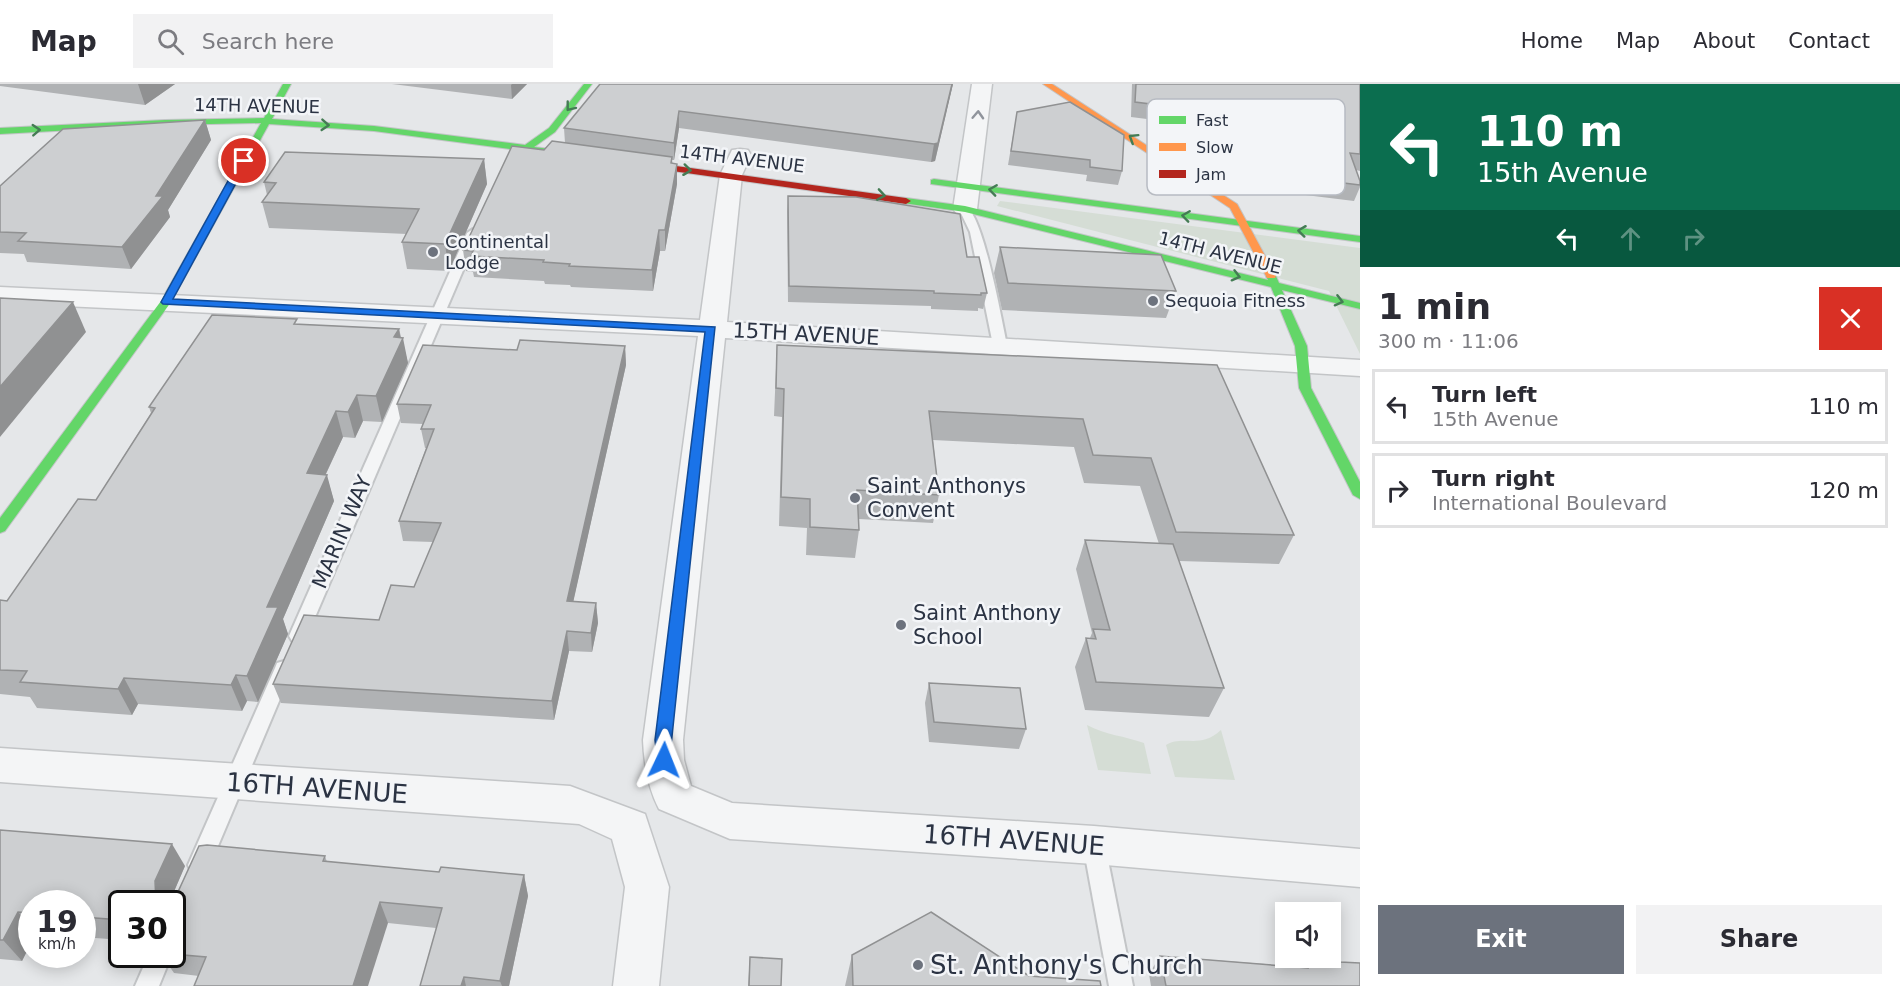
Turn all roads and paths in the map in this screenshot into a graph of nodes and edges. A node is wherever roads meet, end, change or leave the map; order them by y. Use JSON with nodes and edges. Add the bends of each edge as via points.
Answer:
{"nodes":[{"id":1,"x":287,"y":84,"type":"edge"},
{"id":2,"x":588,"y":84,"type":"edge"},
{"id":3,"x":982,"y":84,"type":"edge"},
{"id":4,"x":1047,"y":84,"type":"edge"},
{"id":5,"x":284,"y":102,"type":"junction"},
{"id":6,"x":256,"y":103,"type":"dead end"},
{"id":7,"x":267,"y":122,"type":"junction"},
{"id":8,"x":532,"y":127,"type":"dead end"},
{"id":9,"x":71,"y":128,"type":"junction"},
{"id":10,"x":558,"y":130,"type":"junction"},
{"id":11,"x":0,"y":131,"type":"edge"},
{"id":12,"x":61,"y":144,"type":"edge"},
{"id":13,"x":525,"y":148,"type":"junction"},
{"id":14,"x":1147,"y":148,"type":"edge"},
{"id":15,"x":571,"y":154,"type":"edge"},
{"id":16,"x":616,"y":160,"type":"edge"},
{"id":17,"x":737,"y":160,"type":"junction"},
{"id":18,"x":505,"y":161,"type":"edge"},
{"id":19,"x":921,"y":180,"type":"dead end"},
{"id":20,"x":1220,"y":195,"type":"edge"},
{"id":21,"x":965,"y":198,"type":"junction"},
{"id":22,"x":482,"y":213,"type":"edge"},
{"id":23,"x":1244,"y":224,"type":"junction"},
{"id":24,"x":1360,"y":238,"type":"edge"},
{"id":25,"x":1277,"y":286,"type":"junction"},
{"id":26,"x":0,"y":294,"type":"edge"},
{"id":27,"x":166,"y":302,"type":"junction"},
{"id":28,"x":1360,"y":306,"type":"edge"},
{"id":29,"x":435,"y":316,"type":"junction"},
{"id":30,"x":711,"y":329,"type":"junction"},
{"id":31,"x":1000,"y":345,"type":"junction"},
{"id":32,"x":1302,"y":363,"type":"junction"},
{"id":33,"x":1360,"y":368,"type":"edge"},
{"id":34,"x":1360,"y":495,"type":"edge"},
{"id":35,"x":0,"y":528,"type":"edge"},
{"id":36,"x":0,"y":765,"type":"edge"},
{"id":37,"x":234,"y":783,"type":"junction"},
{"id":38,"x":1094,"y":845,"type":"junction"},
{"id":39,"x":1360,"y":868,"type":"edge"},
{"id":40,"x":190,"y":885,"type":"edge"},
{"id":41,"x":155,"y":968,"type":"edge"},
{"id":42,"x":147,"y":986,"type":"edge"},
{"id":43,"x":636,"y":986,"type":"edge"},
{"id":44,"x":1121,"y":986,"type":"edge"}],
"edges":[{"from":1,"to":5,"type":"main road"},
{"from":2,"to":10,"type":"main road","one_way":true},
{"from":21,"to":3,"type":"street","one_way":true},
{"from":14,"to":4,"type":"main road","one_way":true},
{"from":5,"to":6,"type":"main road","name":"14TH AVENUE"},
{"from":5,"to":7,"type":"main road"},
{"from":7,"to":9,"type":"main road","name":"14TH AVENUE"},
{"from":7,"to":13,"type":"main road","name":"14TH AVENUE","one_way":true,"via":[[371,128]]},
{"from":7,"to":27,"type":"main road"},
{"from":8,"to":10,"type":"main road"},
{"from":11,"to":9,"type":"main road","name":"14TH AVENUE","one_way":true},
{"from":9,"to":12,"type":"lane"},
{"from":10,"to":13,"type":"main road"},
{"from":13,"to":15,"type":"main road","name":"14TH AVENUE"},
{"from":13,"to":18,"type":"lane"},
{"from":16,"to":17,"type":"main road","name":"14TH AVENUE","one_way":true},
{"from":17,"to":21,"type":"main road","name":"14TH AVENUE","one_way":true},
{"from":17,"to":30,"type":"street"},
{"from":19,"to":21,"type":"main road","name":"14TH AVENUE"},
{"from":23,"to":20,"type":"main road","one_way":true,"via":[[1234,206]]},
{"from":23,"to":21,"type":"main road","name":"14TH AVENUE","one_way":true},
{"from":21,"to":25,"type":"main road","name":"14TH AVENUE","one_way":true},
{"from":21,"to":31,"type":"lane"},
{"from":22,"to":29,"type":"lane","name":"MARIN WAY"},
{"from":24,"to":23,"type":"main road","name":"14TH AVENUE","one_way":true},
{"from":23,"to":25,"type":"main road"},
{"from":25,"to":28,"type":"main road","name":"14TH AVENUE","one_way":true},
{"from":25,"to":32,"type":"main road","via":[[1301,346]]},
{"from":26,"to":27,"type":"street","name":"15TH AVENUE"},
{"from":27,"to":29,"type":"street","name":"15TH AVENUE"},
{"from":27,"to":35,"type":"main road"},
{"from":29,"to":30,"type":"street","name":"15TH AVENUE"},
{"from":29,"to":37,"type":"lane","name":"MARIN WAY"},
{"from":30,"to":31,"type":"street","name":"15TH AVENUE"},
{"from":30,"to":38,"type":"street","name":"16TH AVENUE","via":[[663,740],[673,797],[730,821]]},
{"from":31,"to":32,"type":"street","name":"15TH AVENUE"},
{"from":32,"to":33,"type":"street","name":"15TH AVENUE"},
{"from":32,"to":34,"type":"main road","via":[[1305,388]]},
{"from":36,"to":37,"type":"street","name":"16TH AVENUE"},
{"from":37,"to":40,"type":"lane","name":"MARIN WAY"},
{"from":37,"to":43,"type":"street","name":"16TH AVENUE","via":[[570,804],[630,827],[647,887]]},
{"from":38,"to":39,"type":"street","name":"16TH AVENUE"},
{"from":38,"to":44,"type":"lane"},
{"from":41,"to":42,"type":"lane"}]}
